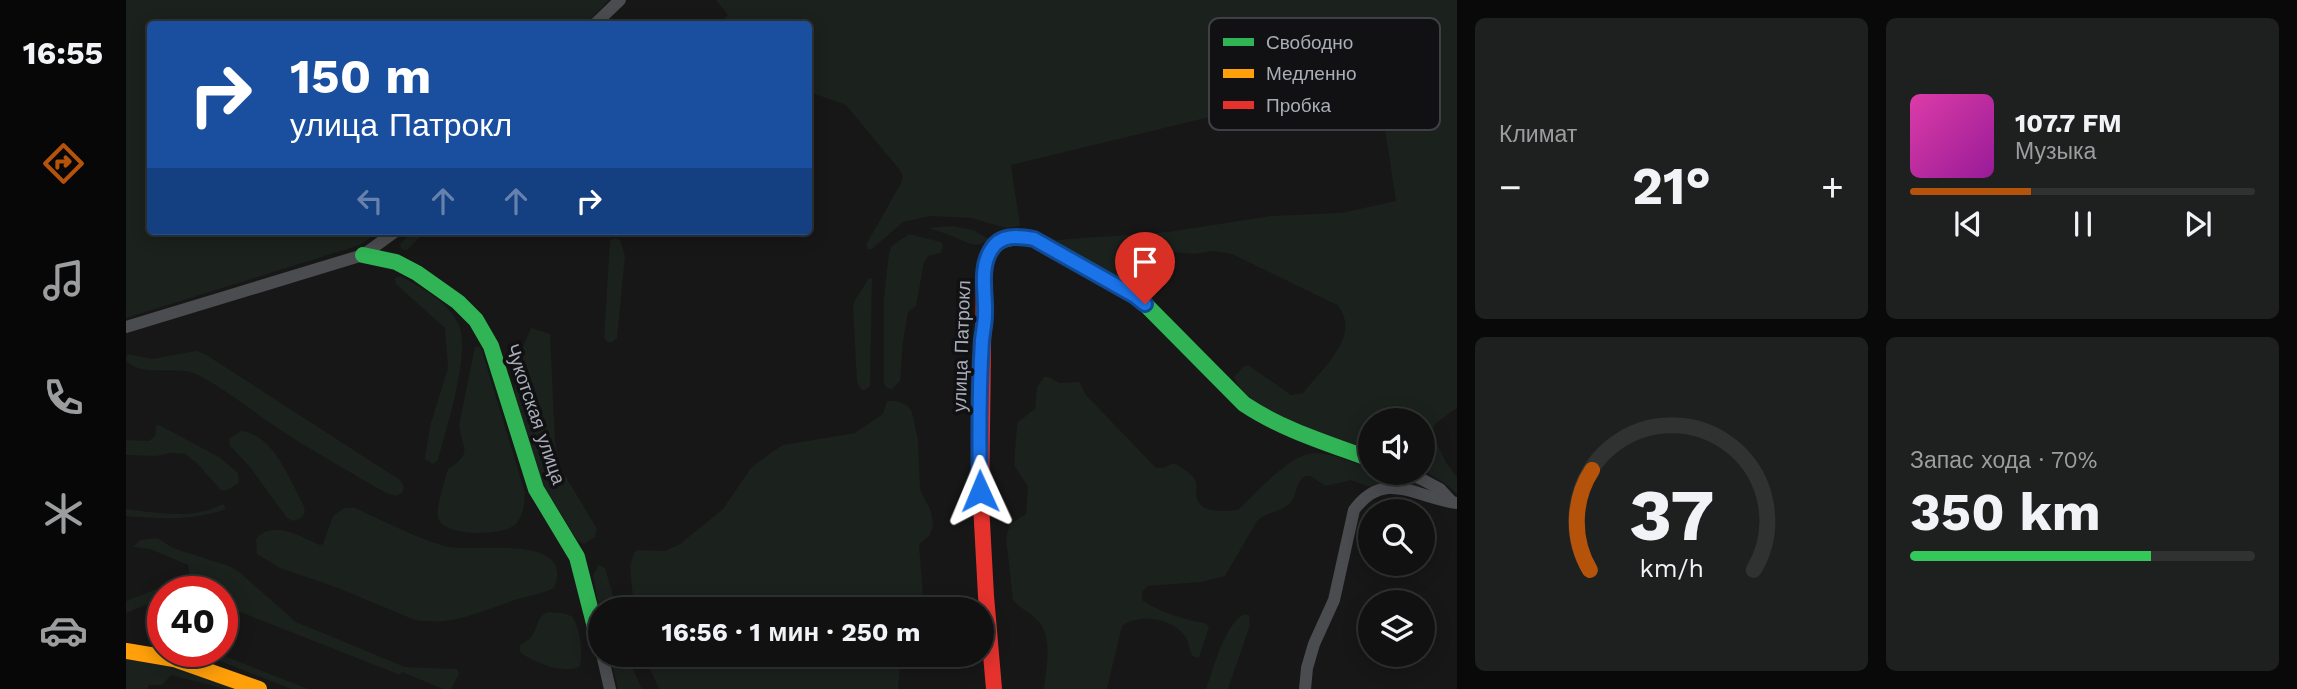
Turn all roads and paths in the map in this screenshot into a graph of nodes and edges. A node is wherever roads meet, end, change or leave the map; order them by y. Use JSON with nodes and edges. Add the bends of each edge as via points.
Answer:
{"nodes":[{"id":1,"x":620,"y":0,"type":"edge"},
{"id":2,"x":598,"y":21,"type":"edge"},
{"id":3,"x":390,"y":235,"type":"edge"},
{"id":4,"x":363,"y":255,"type":"junction"},
{"id":5,"x":126,"y":327,"type":"edge"},
{"id":6,"x":1358,"y":454,"type":"edge"},
{"id":7,"x":1434,"y":485,"type":"edge"},
{"id":8,"x":1455,"y":503,"type":"edge"},
{"id":9,"x":588,"y":600,"type":"edge"},
{"id":10,"x":126,"y":651,"type":"edge"},
{"id":11,"x":605,"y":667,"type":"edge"},
{"id":12,"x":259,"y":689,"type":"edge"},
{"id":13,"x":610,"y":689,"type":"edge"},
{"id":14,"x":994,"y":689,"type":"edge"},
{"id":15,"x":1305,"y":689,"type":"edge"}],
"edges":[{"from":1,"to":2,"type":"street"},
{"from":3,"to":4,"type":"street"},
{"from":4,"to":5,"type":"street"},
{"from":4,"to":9,"type":"street","name":"Чукотская улица","via":[[396,262],[417,273],[476,320],[491,346],[536,489],[577,557]]},
{"from":6,"to":14,"type":"street","name":"улица Патрокл","via":[[1256,413],[1135,296],[1034,239],[1003,239],[989,252],[984,274],[980,429],[981,536]]},
{"from":7,"to":8,"type":"street"},
{"from":8,"to":15,"type":"street","via":[[1388,486],[1363,498],[1354,510],[1331,611],[1314,644]]},
{"from":10,"to":12,"type":"street","via":[[174,659]]},
{"from":11,"to":13,"type":"street"}]}
